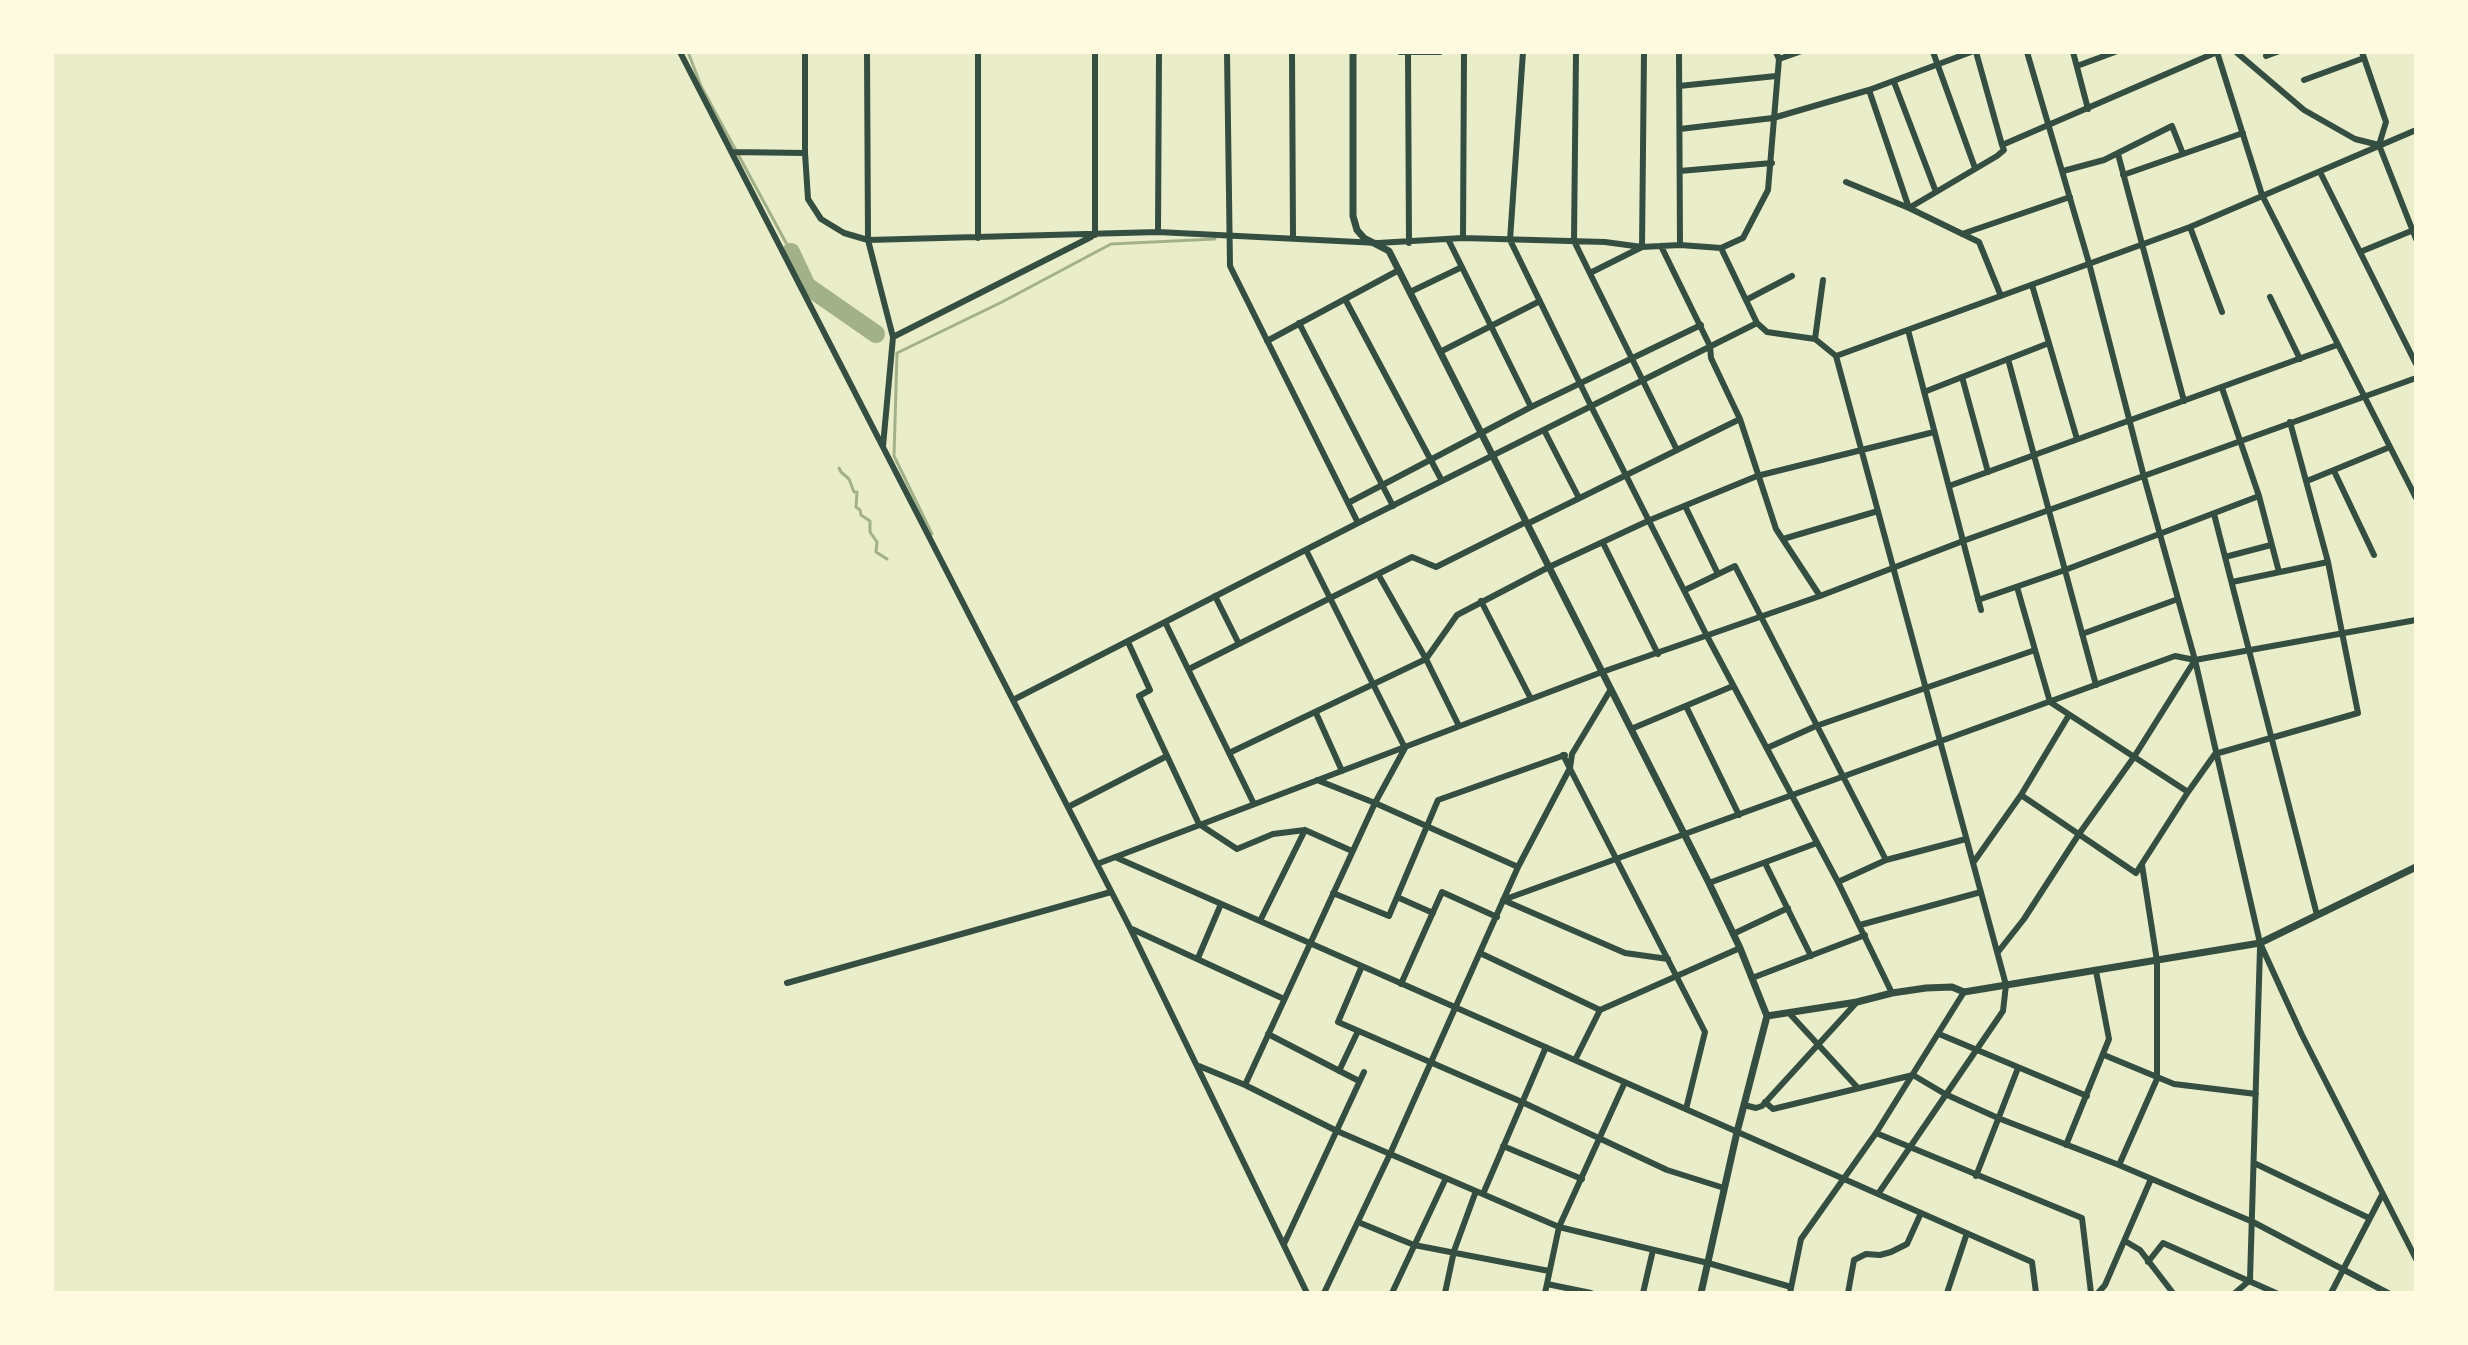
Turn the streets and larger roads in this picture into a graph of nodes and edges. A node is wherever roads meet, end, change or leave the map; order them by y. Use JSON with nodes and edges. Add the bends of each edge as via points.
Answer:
{"nodes":[{"id":1,"x":680,"y":52,"type":"edge"},
{"id":2,"x":805,"y":52,"type":"edge"},
{"id":3,"x":867,"y":52,"type":"edge"},
{"id":4,"x":978,"y":52,"type":"edge"},
{"id":5,"x":1095,"y":52,"type":"edge"},
{"id":6,"x":1159,"y":52,"type":"edge"},
{"id":7,"x":1227,"y":52,"type":"edge"},
{"id":8,"x":1292,"y":52,"type":"edge"},
{"id":9,"x":1353,"y":52,"type":"edge"},
{"id":10,"x":1400,"y":52,"type":"edge"},
{"id":11,"x":1408,"y":52,"type":"edge"},
{"id":12,"x":1440,"y":52,"type":"edge"},
{"id":13,"x":1464,"y":52,"type":"edge"},
{"id":14,"x":1523,"y":52,"type":"edge"},
{"id":15,"x":1576,"y":52,"type":"edge"},
{"id":16,"x":1644,"y":52,"type":"edge"},
{"id":17,"x":1679,"y":52,"type":"edge"},
{"id":18,"x":1799,"y":52,"type":"edge"},
{"id":19,"x":1933,"y":52,"type":"edge"},
{"id":20,"x":1974,"y":52,"type":"edge"},
{"id":21,"x":2027,"y":52,"type":"edge"},
{"id":22,"x":2073,"y":52,"type":"edge"},
{"id":23,"x":2115,"y":52,"type":"edge"},
{"id":24,"x":2217,"y":52,"type":"edge"},
{"id":25,"x":2236,"y":52,"type":"edge"},
{"id":26,"x":2277,"y":52,"type":"edge"},
{"id":27,"x":2363,"y":55,"type":"edge"},
{"id":28,"x":1777,"y":56,"type":"edge"},
{"id":29,"x":2266,"y":56,"type":"dead end"},
{"id":30,"x":1938,"y":65,"type":"junction"},
{"id":31,"x":2077,"y":66,"type":"junction"},
{"id":32,"x":1776,"y":76,"type":"junction"},
{"id":33,"x":2304,"y":80,"type":"dead end"},
{"id":34,"x":1894,"y":82,"type":"junction"},
{"id":35,"x":1679,"y":86,"type":"junction"},
{"id":36,"x":1869,"y":90,"type":"junction"},
{"id":37,"x":2088,"y":109,"type":"junction"},
{"id":38,"x":1773,"y":118,"type":"junction"},
{"id":39,"x":2049,"y":126,"type":"junction"},
{"id":40,"x":1680,"y":129,"type":"junction"},
{"id":41,"x":2416,"y":130,"type":"edge"},
{"id":42,"x":2243,"y":133,"type":"junction"},
{"id":43,"x":2002,"y":145,"type":"junction"},
{"id":44,"x":2379,"y":145,"type":"junction"},
{"id":45,"x":732,"y":152,"type":"junction"},
{"id":46,"x":805,"y":153,"type":"junction"},
{"id":47,"x":2118,"y":154,"type":"junction"},
{"id":48,"x":2183,"y":154,"type":"junction"},
{"id":49,"x":1772,"y":163,"type":"junction"},
{"id":50,"x":1975,"y":168,"type":"junction"},
{"id":51,"x":1680,"y":171,"type":"junction"},
{"id":52,"x":2063,"y":171,"type":"junction"},
{"id":53,"x":2320,"y":172,"type":"junction"},
{"id":54,"x":2123,"y":175,"type":"junction"},
{"id":55,"x":1846,"y":182,"type":"dead end"},
{"id":56,"x":1936,"y":192,"type":"junction"},
{"id":57,"x":2262,"y":195,"type":"junction"},
{"id":58,"x":2070,"y":197,"type":"junction"},
{"id":59,"x":1909,"y":208,"type":"junction"},
{"id":60,"x":2190,"y":227,"type":"junction"},
{"id":61,"x":2414,"y":230,"type":"edge"},
{"id":62,"x":1158,"y":232,"type":"junction"},
{"id":63,"x":1962,"y":234,"type":"junction"},
{"id":64,"x":1095,"y":235,"type":"junction"},
{"id":65,"x":1229,"y":235,"type":"junction"},
{"id":66,"x":1293,"y":237,"type":"junction"},
{"id":67,"x":978,"y":238,"type":"junction"},
{"id":68,"x":1463,"y":238,"type":"junction"},
{"id":69,"x":1448,"y":239,"type":"junction"},
{"id":70,"x":2416,"y":239,"type":"edge"},
{"id":71,"x":868,"y":240,"type":"junction"},
{"id":72,"x":1510,"y":240,"type":"junction"},
{"id":73,"x":1574,"y":241,"type":"junction"},
{"id":74,"x":1378,"y":243,"type":"junction"},
{"id":75,"x":1409,"y":243,"type":"junction"},
{"id":76,"x":2143,"y":244,"type":"junction"},
{"id":77,"x":1680,"y":245,"type":"junction"},
{"id":78,"x":1661,"y":246,"type":"junction"},
{"id":79,"x":1642,"y":247,"type":"junction"},
{"id":80,"x":1721,"y":248,"type":"junction"},
{"id":81,"x":2360,"y":252,"type":"junction"},
{"id":82,"x":2089,"y":263,"type":"junction"},
{"id":83,"x":1462,"y":267,"type":"junction"},
{"id":84,"x":1399,"y":270,"type":"junction"},
{"id":85,"x":1590,"y":273,"type":"junction"},
{"id":86,"x":1792,"y":276,"type":"dead end"},
{"id":87,"x":1823,"y":280,"type":"dead end"},
{"id":88,"x":2032,"y":285,"type":"junction"},
{"id":89,"x":1410,"y":292,"type":"junction"},
{"id":90,"x":2001,"y":296,"type":"junction"},
{"id":91,"x":2270,"y":297,"type":"dead end"},
{"id":92,"x":1345,"y":299,"type":"junction"},
{"id":93,"x":1746,"y":300,"type":"junction"},
{"id":94,"x":1540,"y":301,"type":"junction"},
{"id":95,"x":2222,"y":312,"type":"dead end"},
{"id":96,"x":1299,"y":323,"type":"junction"},
{"id":97,"x":1757,"y":323,"type":"junction"},
{"id":98,"x":1701,"y":325,"type":"junction"},
{"id":99,"x":1491,"y":327,"type":"junction"},
{"id":100,"x":1908,"y":330,"type":"junction"},
{"id":101,"x":893,"y":337,"type":"junction"},
{"id":102,"x":1815,"y":339,"type":"junction"},
{"id":103,"x":1267,"y":341,"type":"junction"},
{"id":104,"x":2049,"y":343,"type":"junction"},
{"id":105,"x":2337,"y":345,"type":"junction"},
{"id":106,"x":1710,"y":346,"type":"junction"},
{"id":107,"x":1440,"y":352,"type":"junction"},
{"id":108,"x":1836,"y":356,"type":"junction"},
{"id":109,"x":1632,"y":358,"type":"junction"},
{"id":110,"x":2008,"y":359,"type":"junction"},
{"id":111,"x":2300,"y":359,"type":"junction"},
{"id":112,"x":2416,"y":364,"type":"edge"},
{"id":113,"x":1962,"y":377,"type":"junction"},
{"id":114,"x":2416,"y":378,"type":"edge"},
{"id":115,"x":1642,"y":380,"type":"junction"},
{"id":116,"x":1580,"y":383,"type":"junction"},
{"id":117,"x":2222,"y":388,"type":"junction"},
{"id":118,"x":1924,"y":392,"type":"junction"},
{"id":119,"x":2364,"y":396,"type":"junction"},
{"id":120,"x":2184,"y":401,"type":"junction"},
{"id":121,"x":1591,"y":406,"type":"junction"},
{"id":122,"x":1531,"y":407,"type":"junction"},
{"id":123,"x":1740,"y":419,"type":"junction"},
{"id":124,"x":2130,"y":421,"type":"junction"},
{"id":125,"x":2290,"y":422,"type":"junction"},
{"id":126,"x":1544,"y":430,"type":"junction"},
{"id":127,"x":1934,"y":432,"type":"junction"},
{"id":128,"x":1481,"y":433,"type":"junction"},
{"id":129,"x":2077,"y":439,"type":"junction"},
{"id":130,"x":2241,"y":441,"type":"junction"},
{"id":131,"x":883,"y":446,"type":"junction"},
{"id":132,"x":2390,"y":447,"type":"junction"},
{"id":133,"x":1677,"y":450,"type":"junction"},
{"id":134,"x":1862,"y":450,"type":"junction"},
{"id":135,"x":1493,"y":455,"type":"junction"},
{"id":136,"x":2034,"y":455,"type":"junction"},
{"id":137,"x":1430,"y":459,"type":"junction"},
{"id":138,"x":2334,"y":471,"type":"junction"},
{"id":139,"x":1988,"y":472,"type":"junction"},
{"id":140,"x":1626,"y":475,"type":"junction"},
{"id":141,"x":1757,"y":476,"type":"junction"},
{"id":142,"x":2144,"y":477,"type":"junction"},
{"id":143,"x":1442,"y":481,"type":"junction"},
{"id":144,"x":2307,"y":481,"type":"junction"},
{"id":145,"x":1382,"y":485,"type":"junction"},
{"id":146,"x":1949,"y":486,"type":"junction"},
{"id":147,"x":2259,"y":496,"type":"junction"},
{"id":148,"x":1579,"y":498,"type":"junction"},
{"id":149,"x":2416,"y":498,"type":"edge"},
{"id":150,"x":1348,"y":503,"type":"junction"},
{"id":151,"x":1393,"y":506,"type":"junction"},
{"id":152,"x":1685,"y":506,"type":"junction"},
{"id":153,"x":1878,"y":511,"type":"junction"},
{"id":154,"x":2049,"y":512,"type":"junction"},
{"id":155,"x":2214,"y":514,"type":"junction"},
{"id":156,"x":1650,"y":520,"type":"junction"},
{"id":157,"x":1358,"y":523,"type":"junction"},
{"id":158,"x":1527,"y":523,"type":"junction"},
{"id":159,"x":2161,"y":533,"type":"junction"},
{"id":160,"x":1783,"y":539,"type":"junction"},
{"id":161,"x":1963,"y":541,"type":"junction"},
{"id":162,"x":1603,"y":543,"type":"junction"},
{"id":163,"x":2271,"y":545,"type":"junction"},
{"id":164,"x":1306,"y":550,"type":"junction"},
{"id":165,"x":2374,"y":555,"type":"dead end"},
{"id":166,"x":2225,"y":557,"type":"junction"},
{"id":167,"x":2328,"y":562,"type":"junction"},
{"id":168,"x":1549,"y":567,"type":"junction"},
{"id":169,"x":1893,"y":568,"type":"junction"},
{"id":170,"x":2065,"y":570,"type":"junction"},
{"id":171,"x":2279,"y":572,"type":"junction"},
{"id":172,"x":1378,"y":574,"type":"junction"},
{"id":173,"x":1718,"y":574,"type":"junction"},
{"id":174,"x":2232,"y":582,"type":"junction"},
{"id":175,"x":2017,"y":587,"type":"junction"},
{"id":176,"x":1685,"y":590,"type":"junction"},
{"id":177,"x":1215,"y":596,"type":"junction"},
{"id":178,"x":1820,"y":596,"type":"junction"},
{"id":179,"x":1331,"y":597,"type":"junction"},
{"id":180,"x":2178,"y":599,"type":"junction"},
{"id":181,"x":1978,"y":600,"type":"junction"},
{"id":182,"x":1481,"y":601,"type":"junction"},
{"id":183,"x":1981,"y":610,"type":"dead end"},
{"id":184,"x":1761,"y":617,"type":"junction"},
{"id":185,"x":2416,"y":620,"type":"edge"},
{"id":186,"x":1165,"y":622,"type":"junction"},
{"id":187,"x":2082,"y":634,"type":"junction"},
{"id":188,"x":2343,"y":634,"type":"junction"},
{"id":189,"x":1707,"y":636,"type":"junction"},
{"id":190,"x":1128,"y":642,"type":"junction"},
{"id":191,"x":1239,"y":644,"type":"junction"},
{"id":192,"x":2035,"y":650,"type":"junction"},
{"id":193,"x":2249,"y":650,"type":"junction"},
{"id":194,"x":1658,"y":654,"type":"junction"},
{"id":195,"x":1426,"y":659,"type":"junction"},
{"id":196,"x":2195,"y":660,"type":"junction"},
{"id":197,"x":1189,"y":669,"type":"junction"},
{"id":198,"x":1602,"y":672,"type":"junction"},
{"id":199,"x":1373,"y":685,"type":"junction"},
{"id":200,"x":2096,"y":685,"type":"junction"},
{"id":201,"x":1733,"y":686,"type":"junction"},
{"id":202,"x":1925,"y":687,"type":"junction"},
{"id":203,"x":1611,"y":689,"type":"junction"},
{"id":204,"x":1531,"y":699,"type":"junction"},
{"id":205,"x":1013,"y":700,"type":"junction"},
{"id":206,"x":2050,"y":702,"type":"junction"},
{"id":207,"x":1686,"y":706,"type":"junction"},
{"id":208,"x":1316,"y":713,"type":"junction"},
{"id":209,"x":2069,"y":715,"type":"junction"},
{"id":210,"x":1459,"y":726,"type":"junction"},
{"id":211,"x":1816,"y":726,"type":"junction"},
{"id":212,"x":1631,"y":729,"type":"junction"},
{"id":213,"x":2272,"y":739,"type":"junction"},
{"id":214,"x":1940,"y":741,"type":"junction"},
{"id":215,"x":1405,"y":748,"type":"junction"},
{"id":216,"x":1767,"y":748,"type":"junction"},
{"id":217,"x":1229,"y":753,"type":"junction"},
{"id":218,"x":1572,"y":754,"type":"junction"},
{"id":219,"x":2215,"y":754,"type":"junction"},
{"id":220,"x":1563,"y":755,"type":"junction"},
{"id":221,"x":1167,"y":756,"type":"junction"},
{"id":222,"x":2134,"y":757,"type":"junction"},
{"id":223,"x":1570,"y":768,"type":"junction"},
{"id":224,"x":1342,"y":771,"type":"junction"},
{"id":225,"x":1843,"y":777,"type":"junction"},
{"id":226,"x":1317,"y":780,"type":"junction"},
{"id":227,"x":2188,"y":792,"type":"junction"},
{"id":228,"x":1792,"y":795,"type":"junction"},
{"id":229,"x":2021,"y":795,"type":"junction"},
{"id":230,"x":1375,"y":803,"type":"junction"},
{"id":231,"x":1254,"y":804,"type":"junction"},
{"id":232,"x":1068,"y":807,"type":"junction"},
{"id":233,"x":1739,"y":815,"type":"junction"},
{"id":234,"x":1199,"y":824,"type":"junction"},
{"id":235,"x":1427,"y":827,"type":"junction"},
{"id":236,"x":1305,"y":830,"type":"junction"},
{"id":237,"x":1684,"y":834,"type":"junction"},
{"id":238,"x":2079,"y":834,"type":"junction"},
{"id":239,"x":1966,"y":839,"type":"junction"},
{"id":240,"x":1817,"y":843,"type":"junction"},
{"id":241,"x":1352,"y":851,"type":"junction"},
{"id":242,"x":1115,"y":857,"type":"junction"},
{"id":243,"x":1616,"y":859,"type":"junction"},
{"id":244,"x":1886,"y":860,"type":"junction"},
{"id":245,"x":1765,"y":863,"type":"junction"},
{"id":246,"x":1097,"y":864,"type":"junction"},
{"id":247,"x":1973,"y":864,"type":"junction"},
{"id":248,"x":2142,"y":865,"type":"junction"},
{"id":249,"x":1518,"y":867,"type":"junction"},
{"id":250,"x":2416,"y":867,"type":"edge"},
{"id":251,"x":1838,"y":882,"type":"junction"},
{"id":252,"x":1709,"y":883,"type":"junction"},
{"id":253,"x":1111,"y":892,"type":"junction"},
{"id":254,"x":1981,"y":892,"type":"junction"},
{"id":255,"x":1333,"y":893,"type":"junction"},
{"id":256,"x":1397,"y":897,"type":"junction"},
{"id":257,"x":1503,"y":900,"type":"junction"},
{"id":258,"x":1221,"y":904,"type":"junction"},
{"id":259,"x":1788,"y":908,"type":"junction"},
{"id":260,"x":1433,"y":913,"type":"junction"},
{"id":261,"x":2317,"y":915,"type":"junction"},
{"id":262,"x":1497,"y":917,"type":"junction"},
{"id":263,"x":1260,"y":921,"type":"junction"},
{"id":264,"x":1860,"y":925,"type":"junction"},
{"id":265,"x":1130,"y":928,"type":"junction"},
{"id":266,"x":1733,"y":934,"type":"junction"},
{"id":267,"x":1865,"y":935,"type":"junction"},
{"id":268,"x":1310,"y":943,"type":"junction"},
{"id":269,"x":2260,"y":943,"type":"junction"},
{"id":270,"x":1740,"y":948,"type":"junction"},
{"id":271,"x":1998,"y":952,"type":"junction"},
{"id":272,"x":1480,"y":953,"type":"junction"},
{"id":273,"x":1811,"y":956,"type":"junction"},
{"id":274,"x":1198,"y":958,"type":"junction"},
{"id":275,"x":1668,"y":959,"type":"junction"},
{"id":276,"x":2157,"y":961,"type":"junction"},
{"id":277,"x":1362,"y":966,"type":"junction"},
{"id":278,"x":2096,"y":971,"type":"junction"},
{"id":279,"x":1676,"y":975,"type":"junction"},
{"id":280,"x":1752,"y":978,"type":"junction"},
{"id":281,"x":787,"y":983,"type":"dead end"},
{"id":282,"x":1401,"y":984,"type":"junction"},
{"id":283,"x":2006,"y":985,"type":"junction"},
{"id":284,"x":1964,"y":992,"type":"junction"},
{"id":285,"x":1892,"y":993,"type":"junction"},
{"id":286,"x":1284,"y":999,"type":"junction"},
{"id":287,"x":1857,"y":1002,"type":"junction"},
{"id":288,"x":1455,"y":1007,"type":"junction"},
{"id":289,"x":1600,"y":1010,"type":"junction"},
{"id":290,"x":1790,"y":1014,"type":"junction"},
{"id":291,"x":1767,"y":1016,"type":"junction"},
{"id":292,"x":1358,"y":1031,"type":"junction"},
{"id":293,"x":1268,"y":1034,"type":"junction"},
{"id":294,"x":1939,"y":1034,"type":"junction"},
{"id":295,"x":1817,"y":1043,"type":"junction"},
{"id":296,"x":1546,"y":1047,"type":"junction"},
{"id":297,"x":1975,"y":1049,"type":"junction"},
{"id":298,"x":2104,"y":1055,"type":"junction"},
{"id":299,"x":1575,"y":1060,"type":"junction"},
{"id":300,"x":1431,"y":1062,"type":"junction"},
{"id":301,"x":1199,"y":1066,"type":"junction"},
{"id":302,"x":2018,"y":1068,"type":"junction"},
{"id":303,"x":1339,"y":1071,"type":"junction"},
{"id":304,"x":1364,"y":1072,"type":"dead end"},
{"id":305,"x":1913,"y":1075,"type":"junction"},
{"id":306,"x":2157,"y":1079,"type":"junction"},
{"id":307,"x":1359,"y":1081,"type":"junction"},
{"id":308,"x":1625,"y":1082,"type":"junction"},
{"id":309,"x":1245,"y":1085,"type":"junction"},
{"id":310,"x":1857,"y":1087,"type":"junction"},
{"id":311,"x":1945,"y":1094,"type":"junction"},
{"id":312,"x":2256,"y":1094,"type":"junction"},
{"id":313,"x":2087,"y":1096,"type":"junction"},
{"id":314,"x":1522,"y":1102,"type":"junction"},
{"id":315,"x":1765,"y":1102,"type":"junction"},
{"id":316,"x":1744,"y":1105,"type":"junction"},
{"id":317,"x":1686,"y":1109,"type":"junction"},
{"id":318,"x":1998,"y":1118,"type":"junction"},
{"id":319,"x":1337,"y":1131,"type":"junction"},
{"id":320,"x":1737,"y":1132,"type":"junction"},
{"id":321,"x":1876,"y":1133,"type":"junction"},
{"id":322,"x":1599,"y":1139,"type":"junction"},
{"id":323,"x":2066,"y":1145,"type":"junction"},
{"id":324,"x":1503,"y":1146,"type":"junction"},
{"id":325,"x":1908,"y":1148,"type":"junction"},
{"id":326,"x":1390,"y":1154,"type":"junction"},
{"id":327,"x":2254,"y":1163,"type":"junction"},
{"id":328,"x":2119,"y":1165,"type":"junction"},
{"id":329,"x":1976,"y":1176,"type":"junction"},
{"id":330,"x":1446,"y":1178,"type":"junction"},
{"id":331,"x":1582,"y":1179,"type":"junction"},
{"id":332,"x":1845,"y":1179,"type":"junction"},
{"id":333,"x":2151,"y":1179,"type":"junction"},
{"id":334,"x":1724,"y":1188,"type":"junction"},
{"id":335,"x":1479,"y":1192,"type":"junction"},
{"id":336,"x":1878,"y":1194,"type":"junction"},
{"id":337,"x":2382,"y":1195,"type":"junction"},
{"id":338,"x":1921,"y":1213,"type":"junction"},
{"id":339,"x":2369,"y":1218,"type":"junction"},
{"id":340,"x":1358,"y":1222,"type":"junction"},
{"id":341,"x":2253,"y":1222,"type":"junction"},
{"id":342,"x":1559,"y":1227,"type":"junction"},
{"id":343,"x":1967,"y":1233,"type":"junction"},
{"id":344,"x":2125,"y":1241,"type":"junction"},
{"id":345,"x":1284,"y":1244,"type":"junction"},
{"id":346,"x":1414,"y":1245,"type":"junction"},
{"id":347,"x":1653,"y":1250,"type":"junction"},
{"id":348,"x":1454,"y":1251,"type":"junction"},
{"id":349,"x":2416,"y":1259,"type":"edge"},
{"id":350,"x":2148,"y":1262,"type":"junction"},
{"id":351,"x":1708,"y":1263,"type":"junction"},
{"id":352,"x":2343,"y":1270,"type":"junction"},
{"id":353,"x":1549,"y":1271,"type":"junction"},
{"id":354,"x":2250,"y":1280,"type":"junction"},
{"id":355,"x":1547,"y":1284,"type":"junction"},
{"id":356,"x":1791,"y":1290,"type":"edge"},
{"id":357,"x":1307,"y":1293,"type":"edge"},
{"id":358,"x":1324,"y":1293,"type":"edge"},
{"id":359,"x":1394,"y":1293,"type":"edge"},
{"id":360,"x":1445,"y":1293,"type":"edge"},
{"id":361,"x":1545,"y":1293,"type":"edge"},
{"id":362,"x":1591,"y":1293,"type":"edge"},
{"id":363,"x":1643,"y":1293,"type":"edge"},
{"id":364,"x":1701,"y":1293,"type":"edge"},
{"id":365,"x":1848,"y":1293,"type":"edge"},
{"id":366,"x":1947,"y":1293,"type":"edge"},
{"id":367,"x":2036,"y":1293,"type":"edge"},
{"id":368,"x":2091,"y":1293,"type":"edge"},
{"id":369,"x":2098,"y":1293,"type":"edge"},
{"id":370,"x":2173,"y":1293,"type":"edge"},
{"id":371,"x":2235,"y":1293,"type":"edge"},
{"id":372,"x":2276,"y":1293,"type":"edge"},
{"id":373,"x":2331,"y":1293,"type":"edge"},
{"id":374,"x":2388,"y":1293,"type":"edge"}],
"edges":[{"from":1,"to":45,"type":"street"},
{"from":2,"to":46,"type":"street"},
{"from":3,"to":71,"type":"street"},
{"from":4,"to":67,"type":"street"},
{"from":5,"to":64,"type":"street"},
{"from":6,"to":62,"type":"street"},
{"from":7,"to":65,"type":"street"},
{"from":8,"to":66,"type":"street"},
{"from":9,"to":74,"type":"street","via":[[1353,216],[1364,238]]},
{"from":10,"to":11,"type":"street"},
{"from":11,"to":12,"type":"street"},
{"from":11,"to":75,"type":"street"},
{"from":13,"to":68,"type":"street"},
{"from":14,"to":72,"type":"street"},
{"from":15,"to":73,"type":"street"},
{"from":16,"to":79,"type":"street"},
{"from":17,"to":35,"type":"street"},
{"from":18,"to":28,"type":"street"},
{"from":19,"to":30,"type":"street"},
{"from":20,"to":30,"type":"street"},
{"from":20,"to":43,"type":"street"},
{"from":21,"to":39,"type":"street"},
{"from":22,"to":31,"type":"street"},
{"from":23,"to":31,"type":"street"},
{"from":24,"to":37,"type":"street"},
{"from":24,"to":42,"type":"street"},
{"from":25,"to":44,"type":"street","via":[[2304,110],[2355,139]]},
{"from":26,"to":29,"type":"street"},
{"from":27,"to":33,"type":"street"},
{"from":27,"to":44,"type":"street","via":[[2386,122]]},
{"from":28,"to":32,"type":"street"},
{"from":30,"to":34,"type":"street"},
{"from":30,"to":50,"type":"street"},
{"from":31,"to":37,"type":"street"},
{"from":32,"to":35,"type":"street"},
{"from":32,"to":38,"type":"street"},
{"from":34,"to":36,"type":"street"},
{"from":34,"to":56,"type":"street"},
{"from":35,"to":40,"type":"street"},
{"from":36,"to":38,"type":"street"},
{"from":36,"to":59,"type":"street"},
{"from":37,"to":39,"type":"street"},
{"from":38,"to":40,"type":"street"},
{"from":38,"to":49,"type":"street"},
{"from":39,"to":43,"type":"street"},
{"from":39,"to":52,"type":"street"},
{"from":40,"to":51,"type":"street"},
{"from":41,"to":44,"type":"street"},
{"from":42,"to":48,"type":"street"},
{"from":42,"to":57,"type":"street"},
{"from":43,"to":50,"type":"street","via":[[2002,153]]},
{"from":44,"to":53,"type":"street"},
{"from":44,"to":61,"type":"street"},
{"from":45,"to":46,"type":"street"},
{"from":45,"to":131,"type":"street"},
{"from":46,"to":71,"type":"street","via":[[808,199],[821,219]]},
{"from":47,"to":48,"type":"street","via":[[2172,126]]},
{"from":47,"to":52,"type":"street"},
{"from":47,"to":54,"type":"street"},
{"from":48,"to":54,"type":"street"},
{"from":49,"to":51,"type":"street"},
{"from":49,"to":80,"type":"street","via":[[1768,190],[1743,238]]},
{"from":50,"to":56,"type":"street"},
{"from":51,"to":77,"type":"street"},
{"from":52,"to":58,"type":"street"},
{"from":53,"to":57,"type":"street"},
{"from":53,"to":81,"type":"street"},
{"from":54,"to":76,"type":"street"},
{"from":55,"to":59,"type":"street"},
{"from":56,"to":59,"type":"street"},
{"from":57,"to":60,"type":"street"},
{"from":57,"to":105,"type":"street"},
{"from":58,"to":63,"type":"street"},
{"from":58,"to":82,"type":"street"},
{"from":59,"to":63,"type":"street"},
{"from":60,"to":76,"type":"street"},
{"from":60,"to":95,"type":"street"},
{"from":61,"to":70,"type":"street"},
{"from":61,"to":81,"type":"street"},
{"from":62,"to":64,"type":"street"},
{"from":62,"to":65,"type":"street"},
{"from":63,"to":90,"type":"street","via":[[1979,242]]},
{"from":64,"to":67,"type":"street"},
{"from":64,"to":101,"type":"street"},
{"from":65,"to":66,"type":"street"},
{"from":65,"to":103,"type":"street","via":[[1230,266]]},
{"from":66,"to":74,"type":"street"},
{"from":67,"to":71,"type":"street"},
{"from":68,"to":69,"type":"street"},
{"from":68,"to":72,"type":"street"},
{"from":69,"to":75,"type":"street"},
{"from":69,"to":83,"type":"street"},
{"from":71,"to":101,"type":"street"},
{"from":72,"to":73,"type":"street"},
{"from":72,"to":94,"type":"street"},
{"from":73,"to":79,"type":"street"},
{"from":73,"to":85,"type":"street"},
{"from":74,"to":75,"type":"street"},
{"from":74,"to":84,"type":"street"},
{"from":76,"to":82,"type":"street"},
{"from":76,"to":120,"type":"street"},
{"from":77,"to":78,"type":"street"},
{"from":77,"to":80,"type":"street"},
{"from":78,"to":79,"type":"street"},
{"from":78,"to":98,"type":"street"},
{"from":79,"to":85,"type":"street"},
{"from":80,"to":93,"type":"street"},
{"from":81,"to":112,"type":"street"},
{"from":82,"to":88,"type":"street"},
{"from":82,"to":124,"type":"street"},
{"from":83,"to":89,"type":"street"},
{"from":83,"to":99,"type":"street"},
{"from":84,"to":89,"type":"street"},
{"from":84,"to":92,"type":"street"},
{"from":85,"to":109,"type":"street"},
{"from":86,"to":93,"type":"street"},
{"from":87,"to":102,"type":"street"},
{"from":88,"to":90,"type":"street"},
{"from":88,"to":104,"type":"street"},
{"from":89,"to":107,"type":"street"},
{"from":90,"to":100,"type":"street"},
{"from":91,"to":111,"type":"street"},
{"from":92,"to":96,"type":"street"},
{"from":92,"to":137,"type":"street"},
{"from":93,"to":97,"type":"street"},
{"from":94,"to":99,"type":"street"},
{"from":94,"to":116,"type":"street"},
{"from":96,"to":103,"type":"street"},
{"from":96,"to":145,"type":"street"},
{"from":97,"to":102,"type":"street","via":[[1767,332]]},
{"from":97,"to":106,"type":"street"},
{"from":98,"to":106,"type":"street"},
{"from":98,"to":109,"type":"street"},
{"from":99,"to":107,"type":"street"},
{"from":99,"to":122,"type":"street"},
{"from":100,"to":108,"type":"street"},
{"from":100,"to":118,"type":"street"},
{"from":101,"to":131,"type":"street"},
{"from":102,"to":108,"type":"street"},
{"from":103,"to":150,"type":"street"},
{"from":104,"to":110,"type":"street"},
{"from":104,"to":129,"type":"street"},
{"from":105,"to":111,"type":"street"},
{"from":105,"to":119,"type":"street"},
{"from":106,"to":115,"type":"street"},
{"from":106,"to":123,"type":"street"},
{"from":107,"to":128,"type":"street"},
{"from":108,"to":134,"type":"street"},
{"from":109,"to":115,"type":"street"},
{"from":109,"to":116,"type":"street"},
{"from":110,"to":113,"type":"street"},
{"from":110,"to":136,"type":"street"},
{"from":111,"to":117,"type":"street"},
{"from":113,"to":118,"type":"street"},
{"from":113,"to":139,"type":"street"},
{"from":114,"to":119,"type":"street"},
{"from":115,"to":121,"type":"street"},
{"from":115,"to":133,"type":"street"},
{"from":116,"to":121,"type":"street"},
{"from":116,"to":122,"type":"street"},
{"from":117,"to":120,"type":"street"},
{"from":117,"to":130,"type":"street"},
{"from":118,"to":127,"type":"street"},
{"from":119,"to":125,"type":"street"},
{"from":119,"to":132,"type":"street"},
{"from":120,"to":124,"type":"street"},
{"from":121,"to":126,"type":"street"},
{"from":121,"to":140,"type":"street"},
{"from":122,"to":128,"type":"street"},
{"from":123,"to":133,"type":"street"},
{"from":123,"to":141,"type":"street"},
{"from":124,"to":129,"type":"street"},
{"from":124,"to":142,"type":"street"},
{"from":125,"to":130,"type":"street"},
{"from":125,"to":144,"type":"street"},
{"from":126,"to":135,"type":"street"},
{"from":126,"to":148,"type":"street"},
{"from":127,"to":134,"type":"street"},
{"from":127,"to":146,"type":"street"},
{"from":128,"to":135,"type":"street"},
{"from":128,"to":137,"type":"street"},
{"from":129,"to":136,"type":"street"},
{"from":130,"to":142,"type":"street"},
{"from":130,"to":147,"type":"street"},
{"from":131,"to":205,"type":"street"},
{"from":132,"to":138,"type":"street"},
{"from":132,"to":149,"type":"street"},
{"from":133,"to":140,"type":"street"},
{"from":134,"to":141,"type":"street"},
{"from":134,"to":153,"type":"street"},
{"from":135,"to":143,"type":"street"},
{"from":135,"to":158,"type":"street"},
{"from":136,"to":139,"type":"street"},
{"from":136,"to":154,"type":"street"},
{"from":137,"to":143,"type":"street"},
{"from":137,"to":145,"type":"street"},
{"from":138,"to":144,"type":"street"},
{"from":138,"to":165,"type":"street"},
{"from":139,"to":146,"type":"street"},
{"from":140,"to":148,"type":"street"},
{"from":140,"to":156,"type":"street"},
{"from":141,"to":152,"type":"street"},
{"from":141,"to":160,"type":"street"},
{"from":142,"to":154,"type":"street"},
{"from":142,"to":159,"type":"street"},
{"from":143,"to":151,"type":"street"},
{"from":144,"to":167,"type":"street"},
{"from":145,"to":150,"type":"street"},
{"from":145,"to":151,"type":"street"},
{"from":146,"to":161,"type":"street"},
{"from":147,"to":155,"type":"street"},
{"from":147,"to":163,"type":"street"},
{"from":148,"to":158,"type":"street"},
{"from":150,"to":157,"type":"street"},
{"from":151,"to":157,"type":"street"},
{"from":152,"to":156,"type":"street"},
{"from":152,"to":173,"type":"street"},
{"from":153,"to":160,"type":"street"},
{"from":153,"to":169,"type":"street"},
{"from":154,"to":161,"type":"street"},
{"from":154,"to":170,"type":"street"},
{"from":155,"to":159,"type":"street"},
{"from":155,"to":166,"type":"street"},
{"from":156,"to":162,"type":"street"},
{"from":156,"to":176,"type":"street"},
{"from":157,"to":164,"type":"street"},
{"from":158,"to":168,"type":"street"},
{"from":158,"to":172,"type":"street","via":[[1436,567],[1412,557]]},
{"from":159,"to":170,"type":"street"},
{"from":159,"to":180,"type":"street"},
{"from":160,"to":178,"type":"street"},
{"from":161,"to":169,"type":"street"},
{"from":161,"to":181,"type":"street"},
{"from":162,"to":168,"type":"street"},
{"from":162,"to":194,"type":"street"},
{"from":163,"to":166,"type":"street"},
{"from":163,"to":171,"type":"street"},
{"from":164,"to":177,"type":"street"},
{"from":164,"to":179,"type":"street"},
{"from":166,"to":174,"type":"street"},
{"from":167,"to":171,"type":"street"},
{"from":167,"to":188,"type":"street"},
{"from":168,"to":182,"type":"street"},
{"from":168,"to":198,"type":"street"},
{"from":169,"to":178,"type":"street"},
{"from":169,"to":202,"type":"street"},
{"from":170,"to":175,"type":"street"},
{"from":170,"to":187,"type":"street"},
{"from":171,"to":174,"type":"street"},
{"from":172,"to":179,"type":"street"},
{"from":172,"to":195,"type":"street"},
{"from":173,"to":176,"type":"street"},
{"from":173,"to":184,"type":"street","via":[[1735,566]]},
{"from":174,"to":193,"type":"street"},
{"from":175,"to":181,"type":"street"},
{"from":175,"to":192,"type":"street"},
{"from":176,"to":189,"type":"street"},
{"from":177,"to":186,"type":"street"},
{"from":177,"to":191,"type":"street"},
{"from":178,"to":184,"type":"street"},
{"from":179,"to":191,"type":"street"},
{"from":179,"to":199,"type":"street"},
{"from":180,"to":187,"type":"street"},
{"from":180,"to":196,"type":"street"},
{"from":181,"to":183,"type":"street"},
{"from":182,"to":195,"type":"street","via":[[1457,615]]},
{"from":182,"to":204,"type":"street"},
{"from":184,"to":189,"type":"street"},
{"from":184,"to":211,"type":"street"},
{"from":185,"to":188,"type":"street"},
{"from":186,"to":190,"type":"street"},
{"from":186,"to":197,"type":"street"},
{"from":187,"to":200,"type":"street"},
{"from":188,"to":193,"type":"street"},
{"from":188,"to":213,"type":"street","via":[[2358,713]]},
{"from":189,"to":194,"type":"street"},
{"from":189,"to":201,"type":"street"},
{"from":190,"to":205,"type":"street"},
{"from":190,"to":221,"type":"street","via":[[1150,690],[1139,696]]},
{"from":191,"to":197,"type":"street"},
{"from":192,"to":202,"type":"street"},
{"from":192,"to":206,"type":"street"},
{"from":193,"to":196,"type":"street"},
{"from":193,"to":213,"type":"street"},
{"from":194,"to":198,"type":"street"},
{"from":195,"to":199,"type":"street"},
{"from":195,"to":210,"type":"street"},
{"from":196,"to":200,"type":"street","via":[[2175,656]]},
{"from":196,"to":219,"type":"street"},
{"from":196,"to":222,"type":"street"},
{"from":197,"to":217,"type":"street"},
{"from":198,"to":203,"type":"street"},
{"from":198,"to":204,"type":"street"},
{"from":199,"to":208,"type":"street"},
{"from":199,"to":215,"type":"street"},
{"from":200,"to":206,"type":"street"},
{"from":201,"to":207,"type":"street"},
{"from":201,"to":216,"type":"street"},
{"from":202,"to":211,"type":"street"},
{"from":202,"to":214,"type":"street"},
{"from":203,"to":212,"type":"street"},
{"from":203,"to":218,"type":"street"},
{"from":204,"to":210,"type":"street"},
{"from":205,"to":232,"type":"street"},
{"from":206,"to":209,"type":"street"},
{"from":206,"to":214,"type":"street"},
{"from":207,"to":212,"type":"street"},
{"from":207,"to":233,"type":"street"},
{"from":208,"to":217,"type":"street"},
{"from":208,"to":224,"type":"street"},
{"from":209,"to":222,"type":"street"},
{"from":209,"to":229,"type":"street"},
{"from":210,"to":215,"type":"street"},
{"from":211,"to":216,"type":"street"},
{"from":211,"to":225,"type":"street"},
{"from":212,"to":237,"type":"street"},
{"from":213,"to":219,"type":"street"},
{"from":213,"to":261,"type":"street"},
{"from":214,"to":225,"type":"street"},
{"from":214,"to":239,"type":"street"},
{"from":215,"to":224,"type":"street"},
{"from":215,"to":230,"type":"street"},
{"from":216,"to":228,"type":"street"},
{"from":217,"to":231,"type":"street"},
{"from":218,"to":220,"type":"street"},
{"from":218,"to":223,"type":"street"},
{"from":219,"to":227,"type":"street"},
{"from":219,"to":269,"type":"street"},
{"from":220,"to":223,"type":"street"},
{"from":220,"to":235,"type":"street","via":[[1438,800]]},
{"from":221,"to":232,"type":"street"},
{"from":221,"to":234,"type":"street"},
{"from":222,"to":227,"type":"street"},
{"from":222,"to":238,"type":"street"},
{"from":223,"to":243,"type":"street"},
{"from":223,"to":249,"type":"street"},
{"from":224,"to":226,"type":"street"},
{"from":225,"to":228,"type":"street"},
{"from":225,"to":244,"type":"street"},
{"from":226,"to":230,"type":"street"},
{"from":226,"to":231,"type":"street"},
{"from":227,"to":248,"type":"street"},
{"from":228,"to":233,"type":"street"},
{"from":228,"to":240,"type":"street"},
{"from":229,"to":238,"type":"street"},
{"from":229,"to":247,"type":"street"},
{"from":230,"to":235,"type":"street"},
{"from":230,"to":241,"type":"street"},
{"from":231,"to":234,"type":"street"},
{"from":232,"to":246,"type":"street"},
{"from":233,"to":237,"type":"street"},
{"from":234,"to":236,"type":"street","via":[[1237,849],[1273,834]]},
{"from":234,"to":242,"type":"street"},
{"from":235,"to":249,"type":"street"},
{"from":235,"to":256,"type":"street"},
{"from":236,"to":241,"type":"street"},
{"from":236,"to":263,"type":"street"},
{"from":237,"to":243,"type":"street"},
{"from":237,"to":252,"type":"street"},
{"from":238,"to":248,"type":"street","via":[[2136,873]]},
{"from":238,"to":271,"type":"street"},
{"from":239,"to":244,"type":"street"},
{"from":239,"to":247,"type":"street"},
{"from":240,"to":245,"type":"street"},
{"from":240,"to":251,"type":"street"},
{"from":241,"to":255,"type":"street"},
{"from":242,"to":246,"type":"street"},
{"from":242,"to":258,"type":"street"},
{"from":243,"to":257,"type":"street"},
{"from":243,"to":275,"type":"street"},
{"from":244,"to":251,"type":"street"},
{"from":245,"to":252,"type":"street"},
{"from":245,"to":259,"type":"street"},
{"from":246,"to":253,"type":"street"},
{"from":247,"to":254,"type":"street"},
{"from":248,"to":276,"type":"street"},
{"from":249,"to":257,"type":"street"},
{"from":250,"to":261,"type":"street"},
{"from":251,"to":264,"type":"street"},
{"from":252,"to":266,"type":"street"},
{"from":253,"to":265,"type":"street"},
{"from":253,"to":281,"type":"street"},
{"from":254,"to":264,"type":"street"},
{"from":254,"to":271,"type":"street"},
{"from":255,"to":256,"type":"street","via":[[1389,916]]},
{"from":255,"to":268,"type":"street"},
{"from":256,"to":260,"type":"street"},
{"from":257,"to":262,"type":"street"},
{"from":257,"to":275,"type":"street","via":[[1625,953]]},
{"from":258,"to":263,"type":"street"},
{"from":258,"to":274,"type":"street"},
{"from":259,"to":266,"type":"street"},
{"from":259,"to":273,"type":"street"},
{"from":260,"to":262,"type":"street","via":[[1442,892]]},
{"from":260,"to":282,"type":"street"},
{"from":261,"to":269,"type":"street"},
{"from":262,"to":272,"type":"street"},
{"from":263,"to":268,"type":"street"},
{"from":264,"to":267,"type":"street"},
{"from":265,"to":274,"type":"street"},
{"from":265,"to":301,"type":"street"},
{"from":266,"to":270,"type":"street"},
{"from":267,"to":273,"type":"street"},
{"from":267,"to":285,"type":"street"},
{"from":268,"to":277,"type":"street"},
{"from":268,"to":286,"type":"street"},
{"from":269,"to":276,"type":"street"},
{"from":269,"to":312,"type":"street"},
{"from":269,"to":337,"type":"street"},
{"from":270,"to":279,"type":"street"},
{"from":270,"to":280,"type":"street"},
{"from":271,"to":283,"type":"street"},
{"from":272,"to":288,"type":"street"},
{"from":272,"to":289,"type":"street"},
{"from":273,"to":280,"type":"street"},
{"from":274,"to":286,"type":"street"},
{"from":275,"to":279,"type":"street"},
{"from":276,"to":278,"type":"street"},
{"from":276,"to":306,"type":"street"},
{"from":277,"to":282,"type":"street"},
{"from":277,"to":292,"type":"street","via":[[1338,1022]]},
{"from":278,"to":283,"type":"street"},
{"from":278,"to":298,"type":"street","via":[[2109,1039]]},
{"from":279,"to":289,"type":"street"},
{"from":279,"to":317,"type":"street","via":[[1705,1032]]},
{"from":280,"to":291,"type":"street"},
{"from":282,"to":288,"type":"street"},
{"from":283,"to":284,"type":"street"},
{"from":283,"to":297,"type":"street","via":[[2003,1011]]},
{"from":284,"to":285,"type":"street","via":[[1940,986]]},
{"from":284,"to":294,"type":"street"},
{"from":285,"to":287,"type":"street"},
{"from":286,"to":293,"type":"street"},
{"from":287,"to":290,"type":"street"},
{"from":287,"to":295,"type":"street"},
{"from":288,"to":296,"type":"street"},
{"from":288,"to":300,"type":"street"},
{"from":289,"to":299,"type":"street"},
{"from":290,"to":291,"type":"street"},
{"from":290,"to":295,"type":"street"},
{"from":291,"to":316,"type":"street"},
{"from":292,"to":300,"type":"street"},
{"from":292,"to":303,"type":"street"},
{"from":293,"to":303,"type":"street"},
{"from":293,"to":309,"type":"street"},
{"from":294,"to":297,"type":"street"},
{"from":294,"to":305,"type":"street"},
{"from":295,"to":310,"type":"street"},
{"from":295,"to":315,"type":"street"},
{"from":296,"to":299,"type":"street"},
{"from":296,"to":314,"type":"street"},
{"from":297,"to":302,"type":"street"},
{"from":297,"to":311,"type":"street"},
{"from":298,"to":306,"type":"street"},
{"from":298,"to":313,"type":"street"},
{"from":299,"to":308,"type":"street"},
{"from":300,"to":314,"type":"street"},
{"from":300,"to":326,"type":"street"},
{"from":301,"to":309,"type":"street"},
{"from":301,"to":345,"type":"street"},
{"from":302,"to":313,"type":"street"},
{"from":302,"to":318,"type":"street"},
{"from":303,"to":307,"type":"street"},
{"from":304,"to":307,"type":"street"},
{"from":305,"to":310,"type":"street"},
{"from":305,"to":311,"type":"street"},
{"from":305,"to":321,"type":"street"},
{"from":306,"to":312,"type":"street"},
{"from":306,"to":328,"type":"street"},
{"from":307,"to":319,"type":"street"},
{"from":308,"to":317,"type":"street"},
{"from":308,"to":322,"type":"street"},
{"from":309,"to":319,"type":"street"},
{"from":310,"to":315,"type":"street","via":[[1773,1109]]},
{"from":311,"to":318,"type":"street"},
{"from":311,"to":325,"type":"street"},
{"from":312,"to":327,"type":"street"},
{"from":313,"to":323,"type":"street"},
{"from":314,"to":322,"type":"street"},
{"from":314,"to":324,"type":"street"},
{"from":315,"to":316,"type":"street","via":[[1756,1108]]},
{"from":316,"to":320,"type":"street"},
{"from":317,"to":320,"type":"street"},
{"from":318,"to":323,"type":"street"},
{"from":318,"to":329,"type":"street"},
{"from":319,"to":326,"type":"street"},
{"from":319,"to":345,"type":"street"},
{"from":320,"to":332,"type":"street"},
{"from":320,"to":334,"type":"street"},
{"from":321,"to":325,"type":"street"},
{"from":321,"to":332,"type":"street"},
{"from":322,"to":331,"type":"street"},
{"from":322,"to":334,"type":"street","via":[[1667,1170]]},
{"from":323,"to":328,"type":"street"},
{"from":324,"to":331,"type":"street"},
{"from":324,"to":335,"type":"street"},
{"from":325,"to":329,"type":"street"},
{"from":325,"to":336,"type":"street"},
{"from":326,"to":330,"type":"street"},
{"from":326,"to":340,"type":"street"},
{"from":327,"to":339,"type":"street"},
{"from":327,"to":341,"type":"street"},
{"from":328,"to":333,"type":"street"},
{"from":329,"to":368,"type":"street","via":[[2082,1218]]},
{"from":330,"to":335,"type":"street"},
{"from":330,"to":346,"type":"street"},
{"from":331,"to":342,"type":"street"},
{"from":332,"to":336,"type":"street"},
{"from":332,"to":356,"type":"street","via":[[1801,1239]]},
{"from":333,"to":341,"type":"street"},
{"from":333,"to":344,"type":"street"},
{"from":334,"to":351,"type":"street"},
{"from":335,"to":342,"type":"street"},
{"from":335,"to":348,"type":"street"},
{"from":336,"to":338,"type":"street"},
{"from":337,"to":339,"type":"street"},
{"from":337,"to":349,"type":"street"},
{"from":338,"to":343,"type":"street"},
{"from":338,"to":365,"type":"street","via":[[1907,1244],[1854,1260]]},
{"from":339,"to":352,"type":"street"},
{"from":340,"to":346,"type":"street"},
{"from":340,"to":358,"type":"street"},
{"from":341,"to":352,"type":"street"},
{"from":341,"to":354,"type":"street"},
{"from":342,"to":347,"type":"street"},
{"from":342,"to":353,"type":"street"},
{"from":343,"to":366,"type":"street"},
{"from":343,"to":367,"type":"street","via":[[2032,1262]]},
{"from":344,"to":350,"type":"street"},
{"from":344,"to":369,"type":"street"},
{"from":345,"to":357,"type":"street"},
{"from":346,"to":348,"type":"street"},
{"from":346,"to":359,"type":"street"},
{"from":347,"to":351,"type":"street"},
{"from":347,"to":363,"type":"street"},
{"from":348,"to":353,"type":"street"},
{"from":348,"to":360,"type":"street"},
{"from":350,"to":354,"type":"street","via":[[2163,1243]]},
{"from":350,"to":370,"type":"street"},
{"from":351,"to":356,"type":"street"},
{"from":351,"to":364,"type":"street"},
{"from":352,"to":373,"type":"street"},
{"from":352,"to":374,"type":"street"},
{"from":353,"to":355,"type":"street"},
{"from":354,"to":371,"type":"street"},
{"from":354,"to":372,"type":"street"},
{"from":355,"to":361,"type":"street"},
{"from":355,"to":362,"type":"street"}]}
